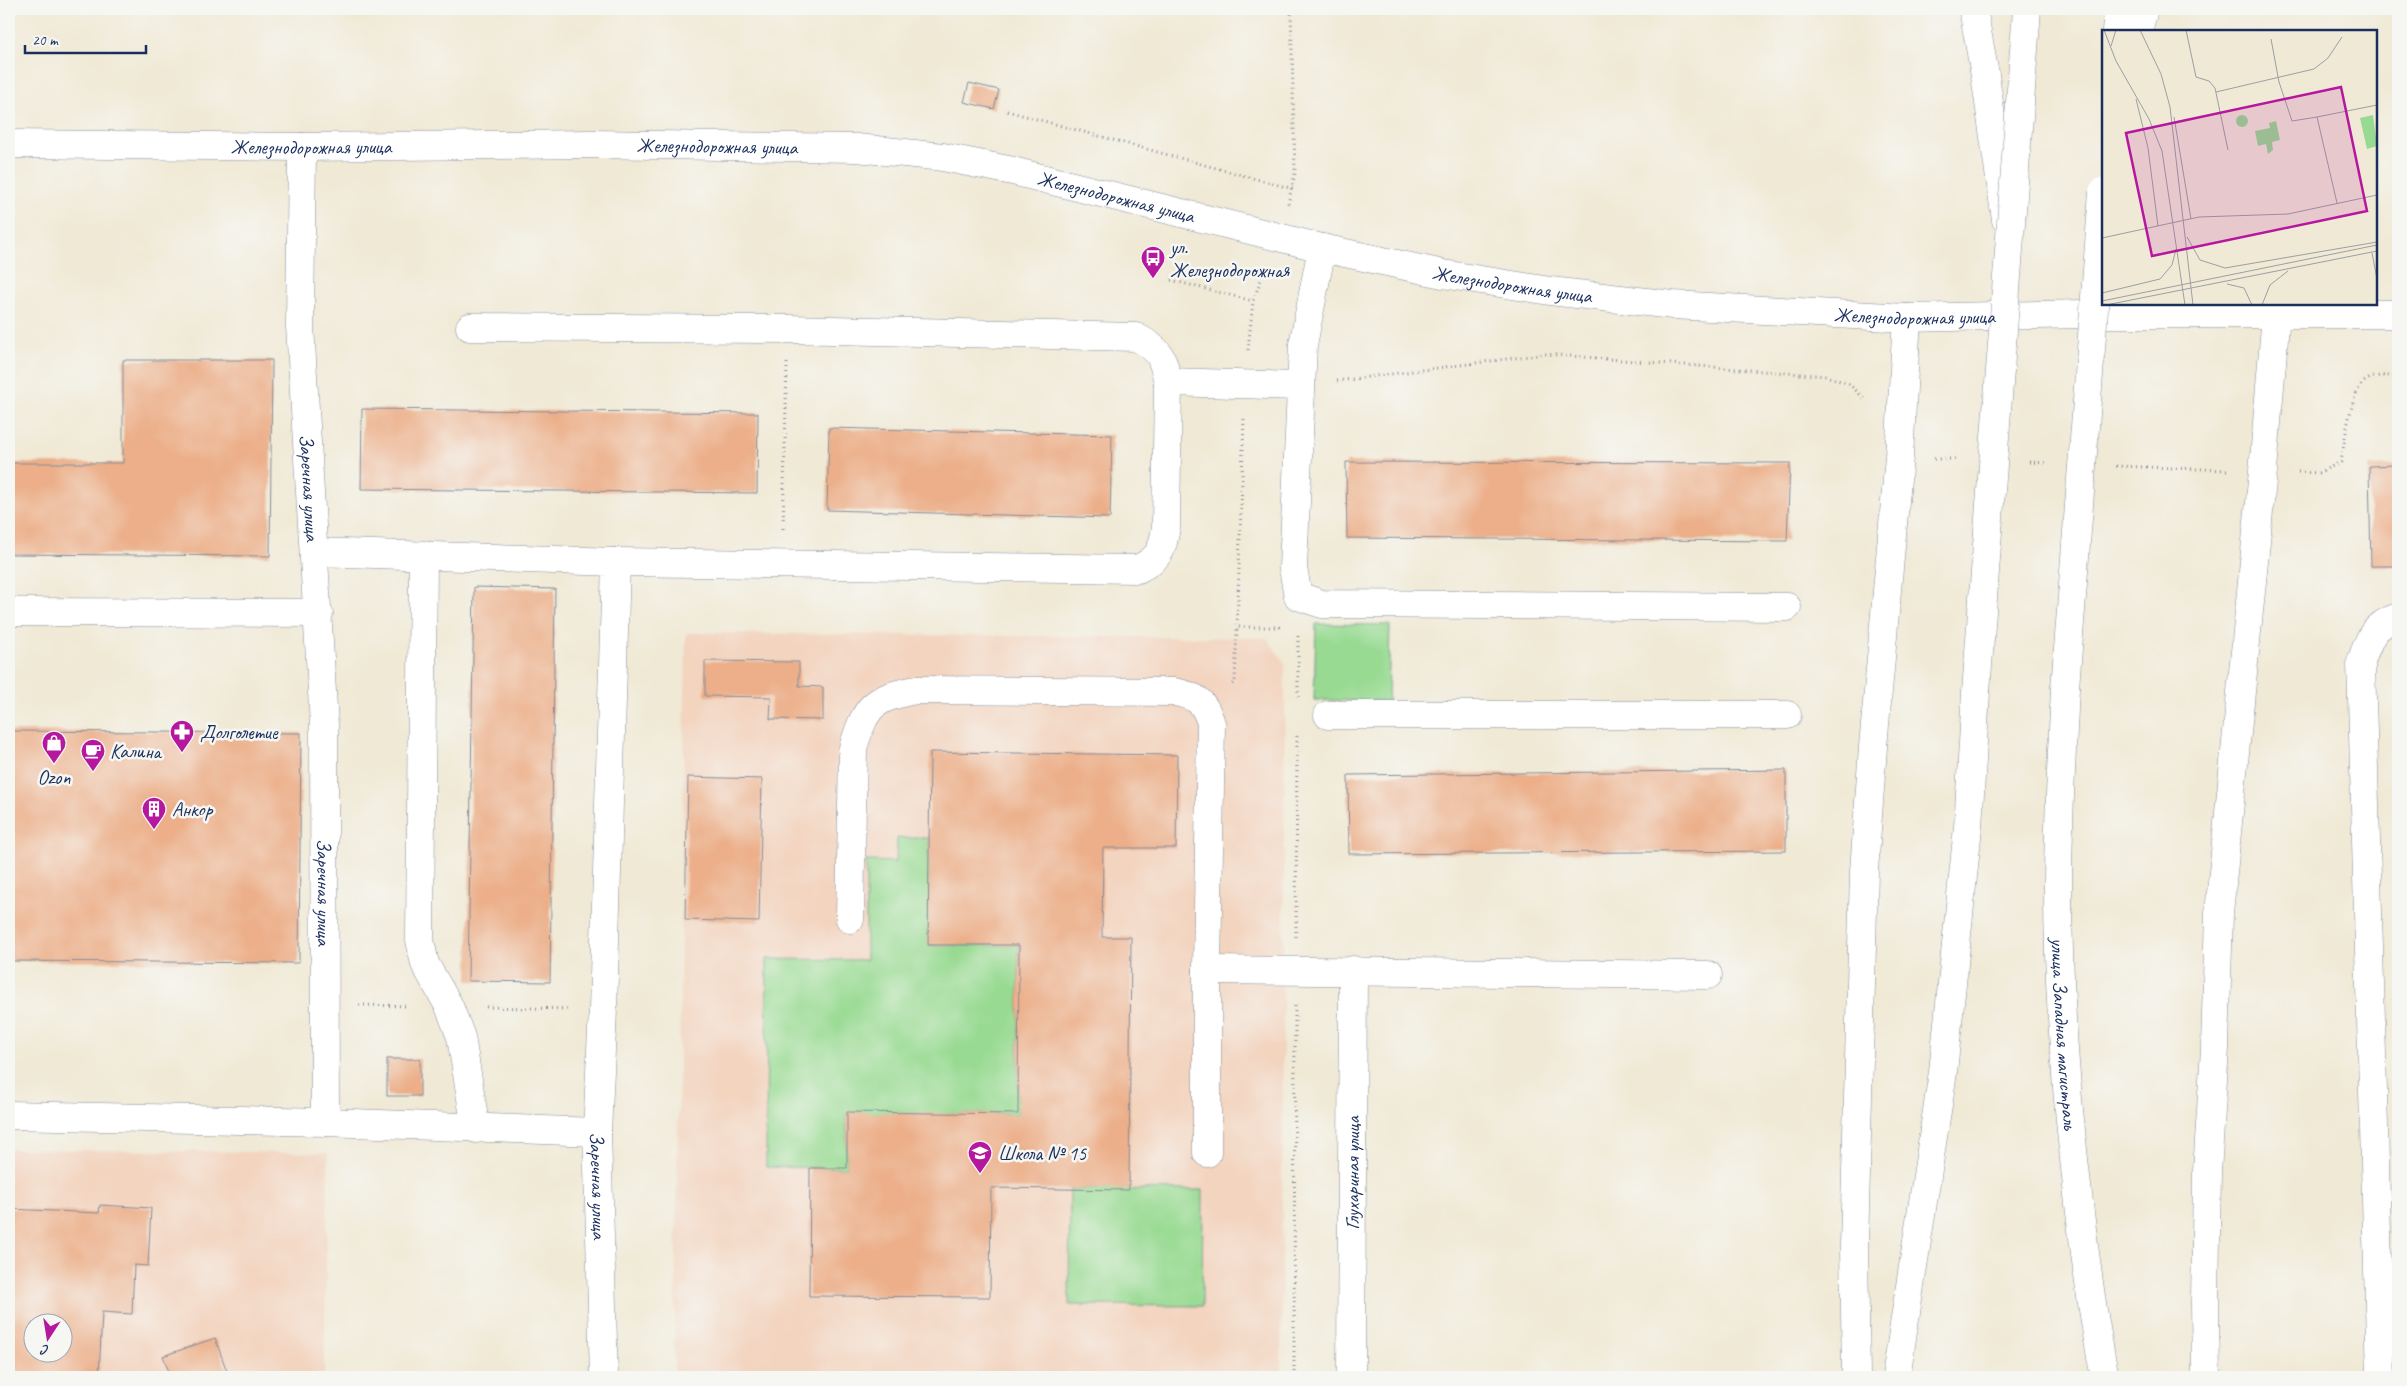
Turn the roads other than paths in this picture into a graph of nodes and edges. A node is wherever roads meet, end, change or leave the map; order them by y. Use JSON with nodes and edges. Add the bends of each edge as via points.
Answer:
{"nodes":[{"id":1,"x":1973,"y":9,"type":"edge"},
{"id":2,"x":2027,"y":9,"type":"edge"},
{"id":3,"x":2118,"y":9,"type":"edge"},
{"id":4,"x":2144,"y":9,"type":"edge"},
{"id":5,"x":2116,"y":30,"type":"edge"},
{"id":6,"x":2138,"y":30,"type":"edge"},
{"id":7,"x":9,"y":144,"type":"edge"},
{"id":8,"x":302,"y":147,"type":"junction"},
{"id":9,"x":2102,"y":205,"type":"edge"},
{"id":10,"x":2008,"y":240,"type":"junction"},
{"id":11,"x":1322,"y":248,"type":"junction"},
{"id":12,"x":2276,"y":314,"type":"junction"},
{"id":13,"x":2398,"y":314,"type":"edge"},
{"id":14,"x":1907,"y":318,"type":"junction"},
{"id":15,"x":470,"y":327,"type":"dead end"},
{"id":16,"x":1168,"y":382,"type":"junction"},
{"id":17,"x":1299,"y":386,"type":"junction"},
{"id":18,"x":314,"y":552,"type":"junction"},
{"id":19,"x":423,"y":555,"type":"junction"},
{"id":20,"x":616,"y":562,"type":"junction"},
{"id":21,"x":1787,"y":607,"type":"dead end"},
{"id":22,"x":9,"y":612,"type":"edge"},
{"id":23,"x":319,"y":613,"type":"junction"},
{"id":24,"x":2398,"y":617,"type":"edge"},
{"id":25,"x":1328,"y":715,"type":"dead end"},
{"id":26,"x":1787,"y":715,"type":"dead end"},
{"id":27,"x":850,"y":919,"type":"dead end"},
{"id":28,"x":1207,"y":970,"type":"junction"},
{"id":29,"x":1352,"y":970,"type":"junction"},
{"id":30,"x":1708,"y":975,"type":"dead end"},
{"id":31,"x":9,"y":1115,"type":"edge"},
{"id":32,"x":325,"y":1122,"type":"junction"},
{"id":33,"x":476,"y":1129,"type":"junction"},
{"id":34,"x":597,"y":1132,"type":"junction"},
{"id":35,"x":1208,"y":1153,"type":"dead end"},
{"id":36,"x":2387,"y":1174,"type":"edge"},
{"id":37,"x":2388,"y":1237,"type":"edge"},
{"id":38,"x":604,"y":1377,"type":"edge"},
{"id":39,"x":1351,"y":1377,"type":"edge"},
{"id":40,"x":1856,"y":1377,"type":"edge"},
{"id":41,"x":1896,"y":1377,"type":"edge"},
{"id":42,"x":2104,"y":1377,"type":"edge"},
{"id":43,"x":2206,"y":1377,"type":"edge"},
{"id":44,"x":2380,"y":1377,"type":"edge"}],
"edges":[{"from":1,"to":10,"type":"main road"},
{"from":2,"to":10,"type":"main road","bridge":true},
{"from":3,"to":5,"type":"main road"},
{"from":4,"to":6,"type":"main road"},
{"from":7,"to":8,"type":"main road","name":"Железнодорожная улица"},
{"from":8,"to":11,"type":"main road","name":"Железнодорожная улица","via":[[592,144],[857,148],[943,157],[1014,170]]},
{"from":8,"to":18,"type":"main road","name":"Заречная улица","via":[[300,326]]},
{"from":9,"to":42,"type":"main road","name":"улица Западная магистраль","bridge":true,"via":[[2065,688],[2059,828],[2060,993],[2068,1105]]},
{"from":10,"to":41,"type":"main road","bridge":true,"via":[[1968,827],[1943,1072]]},
{"from":11,"to":14,"type":"main road","name":"Железнодорожная улица","via":[[1443,274],[1550,292],[1672,305]]},
{"from":11,"to":17,"type":"main road","via":[[1302,346]]},
{"from":12,"to":13,"type":"main road","name":"Железнодорожная улица"},
{"from":12,"to":14,"type":"main road","name":"Железнодорожная улица"},
{"from":12,"to":43,"type":"main road","via":[[2220,913],[2207,1172]]},
{"from":14,"to":40,"type":"main road","via":[[1900,457],[1872,746],[1864,871],[1854,1247]]},
{"from":15,"to":16,"type":"main road","via":[[788,329],[1136,337],[1152,345],[1162,355]]},
{"from":16,"to":17,"type":"main road"},
{"from":16,"to":20,"type":"main road","via":[[1163,549],[1151,562],[1138,569]]},
{"from":17,"to":21,"type":"main road","via":[[1293,568],[1298,596],[1322,604]]},
{"from":18,"to":19,"type":"main road"},
{"from":18,"to":23,"type":"main road","name":"Заречная улица"},
{"from":19,"to":20,"type":"main road"},
{"from":19,"to":33,"type":"main road","via":[[420,940],[425,964],[449,1006],[461,1037]]},
{"from":20,"to":34,"type":"main road","via":[[604,1000]]},
{"from":22,"to":23,"type":"main road"},
{"from":23,"to":32,"type":"main road","name":"Заречная улица","via":[[324,725]]},
{"from":24,"to":36,"type":"main road","via":[[2384,622],[2369,638],[2361,662]]},
{"from":25,"to":26,"type":"main road"},
{"from":27,"to":28,"type":"main road","via":[[853,748],[861,721],[875,702],[916,690],[1174,692],[1189,695],[1205,705],[1211,723]]},
{"from":28,"to":29,"type":"main road"},
{"from":28,"to":35,"type":"main road"},
{"from":29,"to":30,"type":"main road"},
{"from":29,"to":39,"type":"main road","name":"Глухариная улица"},
{"from":31,"to":32,"type":"main road"},
{"from":32,"to":33,"type":"main road","name":"Заречная улица"},
{"from":33,"to":34,"type":"main road","name":"Заречная улица"},
{"from":34,"to":38,"type":"main road","name":"Заречная улица"},
{"from":36,"to":37,"type":"main road"},
{"from":37,"to":44,"type":"main road"}]}
